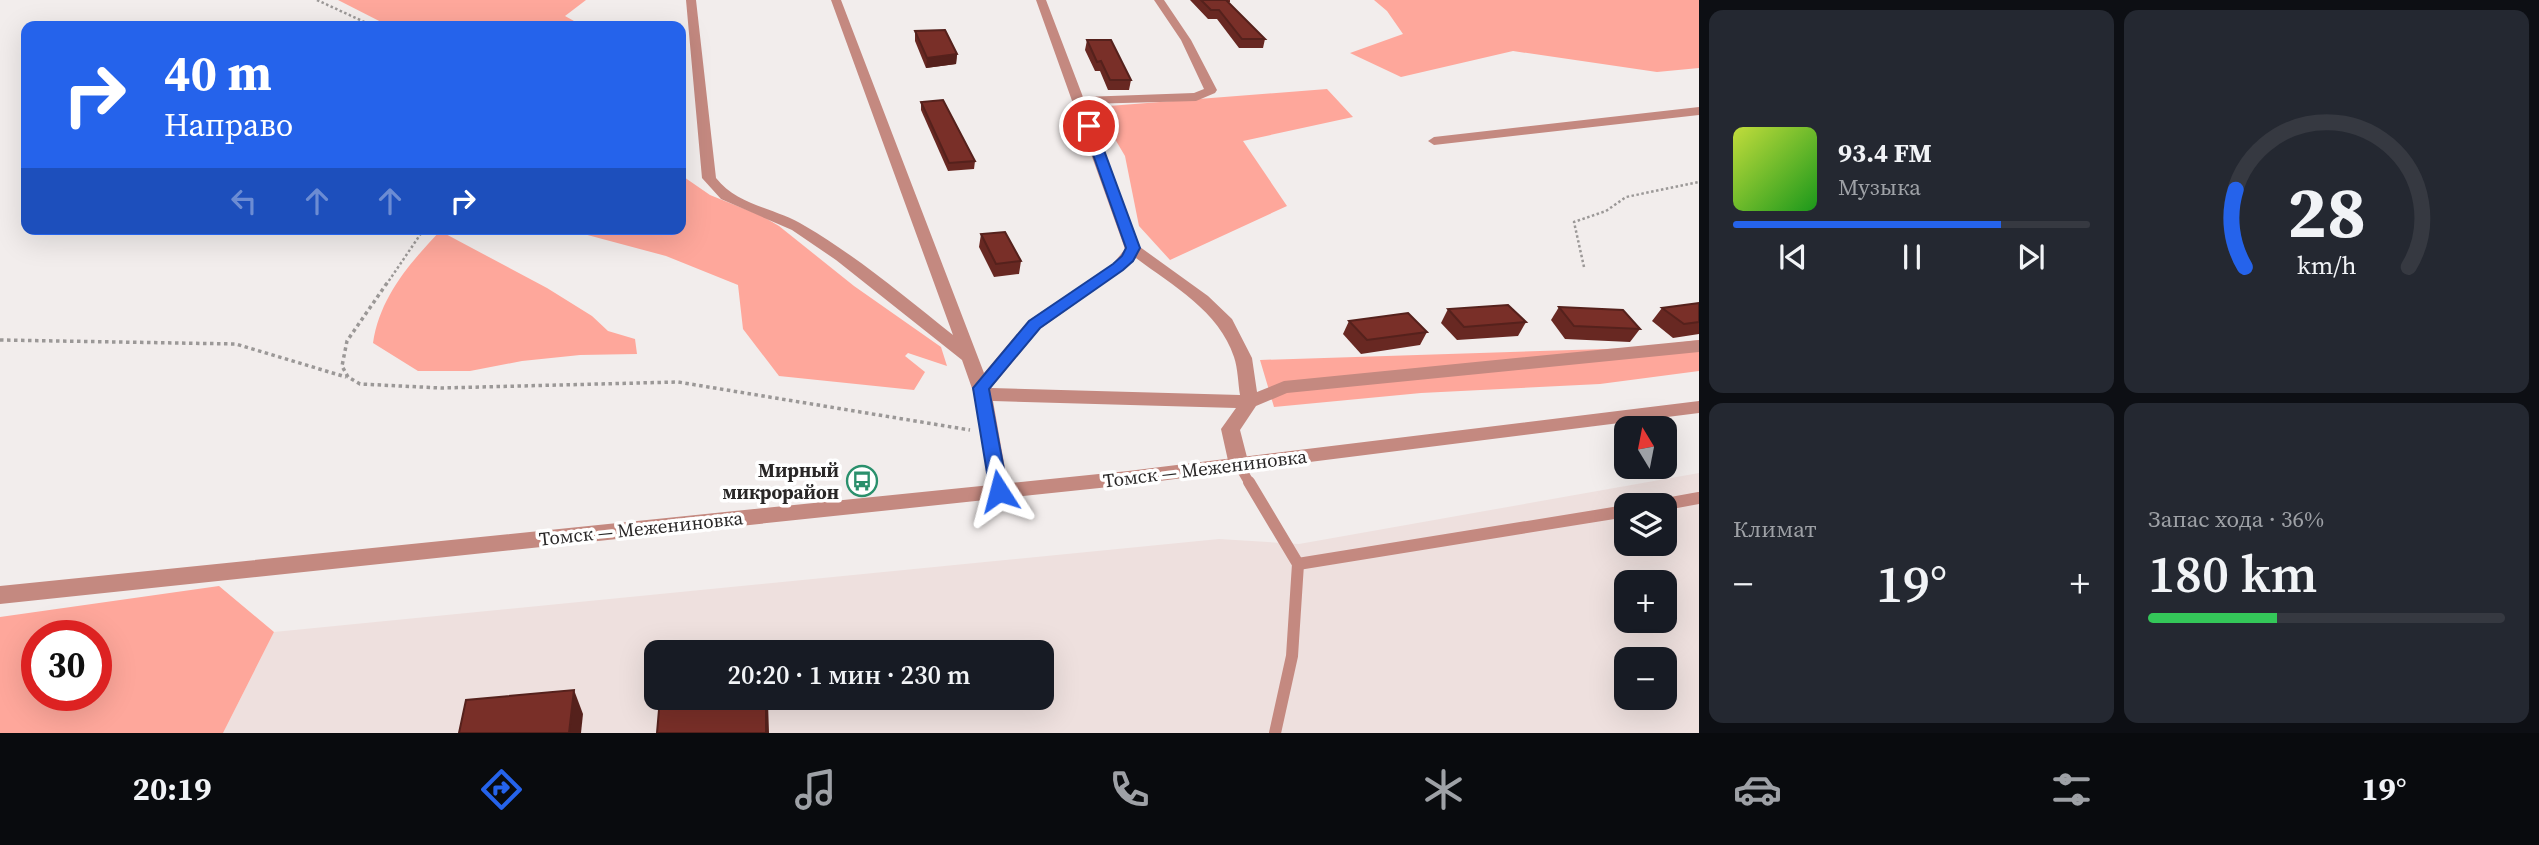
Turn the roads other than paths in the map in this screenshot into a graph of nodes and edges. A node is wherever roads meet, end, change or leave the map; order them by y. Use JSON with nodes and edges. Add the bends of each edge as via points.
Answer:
{"nodes":[{"id":1,"x":691,"y":0,"type":"edge"},
{"id":2,"x":836,"y":0,"type":"edge"},
{"id":3,"x":1041,"y":0,"type":"edge"},
{"id":4,"x":1159,"y":0,"type":"edge"},
{"id":5,"x":1080,"y":101,"type":"junction"},
{"id":6,"x":1699,"y":111,"type":"edge"},
{"id":7,"x":1434,"y":141,"type":"dead end"},
{"id":8,"x":1133,"y":248,"type":"junction"},
{"id":9,"x":1699,"y":346,"type":"edge"},
{"id":10,"x":969,"y":357,"type":"junction"},
{"id":11,"x":982,"y":391,"type":"junction"},
{"id":12,"x":1250,"y":402,"type":"junction"},
{"id":13,"x":1699,"y":407,"type":"edge"},
{"id":14,"x":1239,"y":465,"type":"junction"},
{"id":15,"x":999,"y":491,"type":"junction"},
{"id":16,"x":1699,"y":498,"type":"edge"},
{"id":17,"x":1677,"y":502,"type":"edge"},
{"id":18,"x":1614,"y":512,"type":"edge"},
{"id":19,"x":1298,"y":564,"type":"junction"},
{"id":20,"x":0,"y":594,"type":"edge"},
{"id":21,"x":1275,"y":733,"type":"edge"}],
"edges":[{"from":1,"to":10,"type":"street","via":[[709,178],[714,186],[727,197],[782,218],[811,236]]},
{"from":2,"to":10,"type":"street"},
{"from":3,"to":5,"type":"street"},
{"from":4,"to":5,"type":"street","via":[[1211,90],[1196,97]]},
{"from":5,"to":8,"type":"street"},
{"from":6,"to":7,"type":"street"},
{"from":8,"to":11,"type":"street","via":[[1118,267],[1034,325]]},
{"from":8,"to":12,"type":"street","via":[[1226,323],[1243,358]]},
{"from":9,"to":12,"type":"street","via":[[1283,387]]},
{"from":10,"to":11,"type":"street"},
{"from":11,"to":12,"type":"street"},
{"from":11,"to":15,"type":"street"},
{"from":12,"to":14,"type":"street","via":[[1230,429]]},
{"from":13,"to":14,"type":"street","name":"Томск — Межениновка"},
{"from":14,"to":15,"type":"street","name":"Томск — Межениновка"},
{"from":14,"to":19,"type":"lane"},
{"from":15,"to":20,"type":"street","name":"Томск — Межениновка"},
{"from":16,"to":17,"type":"lane"},
{"from":18,"to":19,"type":"lane"},
{"from":19,"to":21,"type":"lane","via":[[1292,656]]}]}
